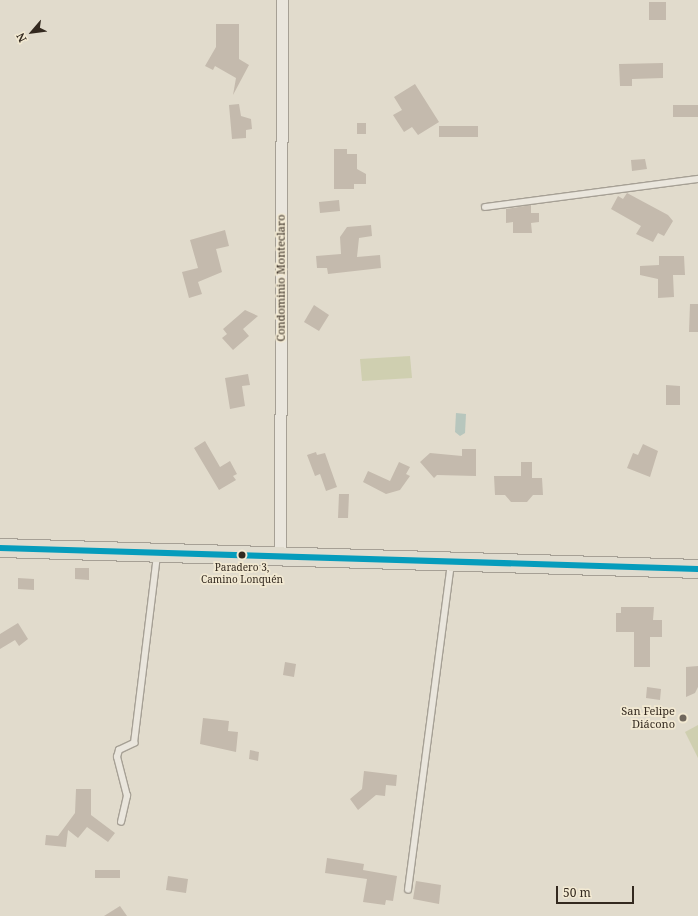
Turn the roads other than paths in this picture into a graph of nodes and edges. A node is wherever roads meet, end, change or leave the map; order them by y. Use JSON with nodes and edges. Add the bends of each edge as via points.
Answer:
{"nodes":[{"id":1,"x":282,"y":0,"type":"edge"},
{"id":2,"x":698,"y":179,"type":"edge"},
{"id":3,"x":486,"y":207,"type":"dead end"},
{"id":4,"x":0,"y":548,"type":"edge"},
{"id":5,"x":157,"y":553,"type":"junction"},
{"id":6,"x":280,"y":557,"type":"junction"},
{"id":7,"x":451,"y":562,"type":"junction"},
{"id":8,"x":698,"y":569,"type":"edge"},
{"id":9,"x":121,"y":822,"type":"dead end"},
{"id":10,"x":408,"y":890,"type":"dead end"}],
"edges":[{"from":1,"to":6,"type":"street","name":"Condominio Monteclaro"},
{"from":2,"to":3,"type":"lane"},
{"from":4,"to":5,"type":"main road"},
{"from":5,"to":6,"type":"main road"},
{"from":5,"to":9,"type":"lane","via":[[134,743],[119,750],[117,757],[127,796]]},
{"from":6,"to":7,"type":"main road"},
{"from":7,"to":8,"type":"main road"},
{"from":7,"to":10,"type":"lane"}]}
